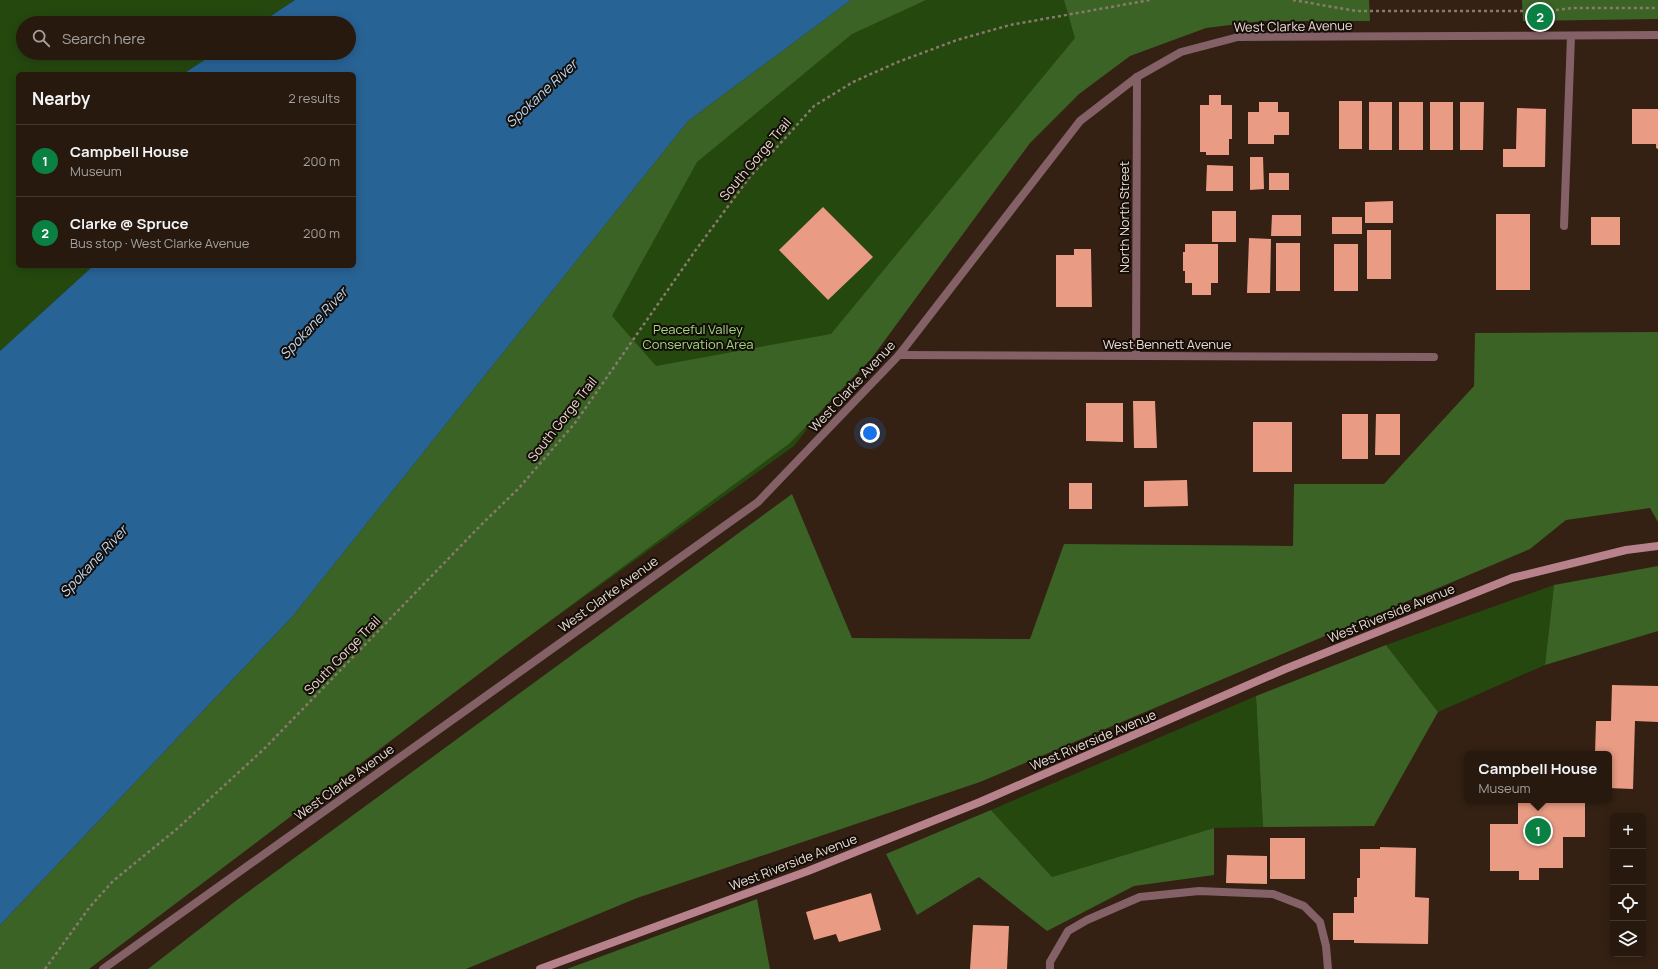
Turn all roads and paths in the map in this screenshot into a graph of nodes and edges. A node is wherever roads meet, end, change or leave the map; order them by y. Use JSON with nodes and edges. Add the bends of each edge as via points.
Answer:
{"nodes":[{"id":1,"x":1150,"y":0,"type":"edge"},
{"id":2,"x":1293,"y":0,"type":"edge"},
{"id":3,"x":1658,"y":8,"type":"edge"},
{"id":4,"x":1658,"y":35,"type":"edge"},
{"id":5,"x":1571,"y":36,"type":"junction"},
{"id":6,"x":1137,"y":77,"type":"junction"},
{"id":7,"x":1564,"y":226,"type":"dead end"},
{"id":8,"x":899,"y":356,"type":"junction"},
{"id":9,"x":1136,"y":356,"type":"junction"},
{"id":10,"x":1434,"y":357,"type":"dead end"},
{"id":11,"x":1658,"y":546,"type":"edge"},
{"id":12,"x":45,"y":969,"type":"edge"},
{"id":13,"x":103,"y":969,"type":"edge"},
{"id":14,"x":540,"y":969,"type":"edge"},
{"id":15,"x":1050,"y":969,"type":"edge"},
{"id":16,"x":1328,"y":969,"type":"edge"}],
"edges":[{"from":1,"to":12,"type":"path","name":"South Gorge Trail","via":[[1010,25],[957,40],[853,82],[814,106],[749,178],[575,423],[519,488],[264,749],[178,828],[113,882],[89,908]]},
{"from":2,"to":3,"type":"path","via":[[1356,11],[1391,12]]},
{"from":4,"to":5,"type":"street","name":"West Clarke Avenue"},
{"from":5,"to":6,"type":"street","name":"West Clarke Avenue","via":[[1238,36],[1181,52]]},
{"from":5,"to":7,"type":"street"},
{"from":6,"to":8,"type":"street","name":"West Clarke Avenue","via":[[1080,122]]},
{"from":6,"to":9,"type":"street","name":"North North Street"},
{"from":8,"to":9,"type":"street","name":"West Bennett Avenue"},
{"from":8,"to":13,"type":"street","name":"West Clarke Avenue","via":[[758,502]]},
{"from":9,"to":10,"type":"street","name":"West Bennett Avenue"},
{"from":11,"to":14,"type":"main road","name":"West Riverside Avenue","via":[[1626,550],[1512,578],[1285,669],[980,802],[844,857]]},
{"from":15,"to":16,"type":"street","via":[[1050,962],[1068,932],[1087,920],[1140,896],[1199,891],[1273,894],[1304,906],[1320,922]]}]}
